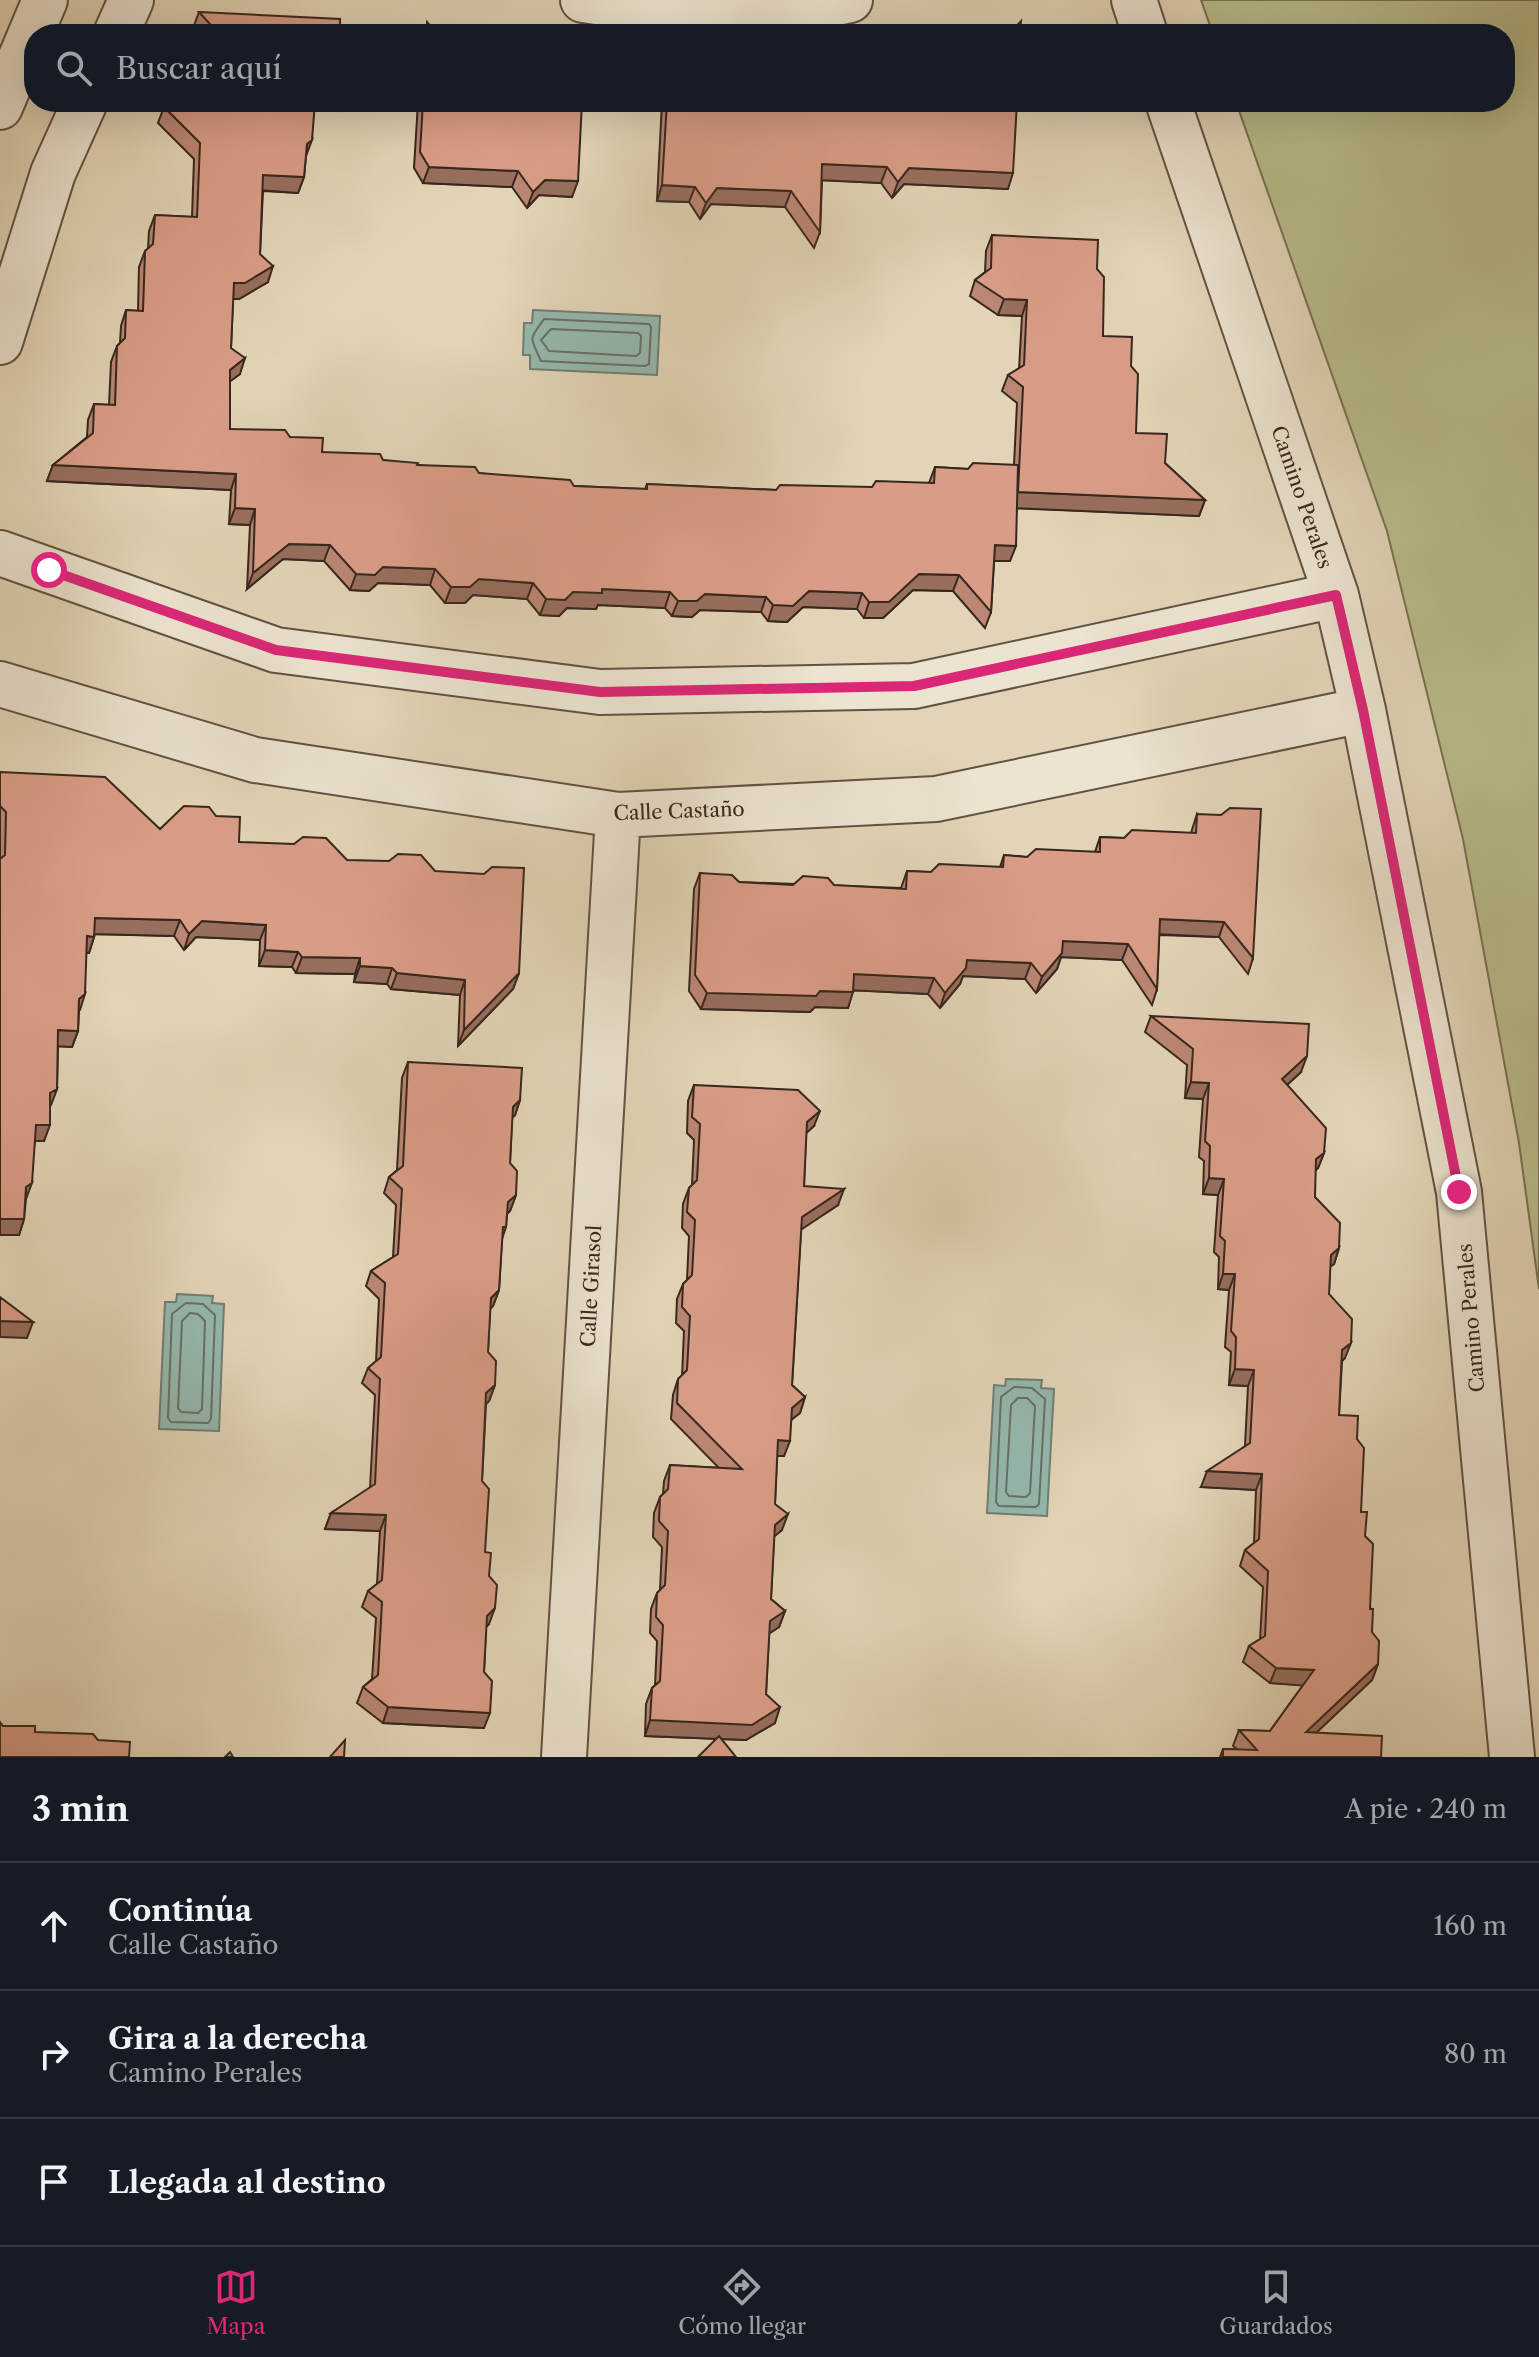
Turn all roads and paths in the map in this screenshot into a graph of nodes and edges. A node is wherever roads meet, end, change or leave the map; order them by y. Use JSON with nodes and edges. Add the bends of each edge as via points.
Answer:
{"nodes":[{"id":1,"x":45,"y":0,"type":"edge"},
{"id":2,"x":131,"y":0,"type":"edge"},
{"id":3,"x":583,"y":0,"type":"edge"},
{"id":4,"x":850,"y":0,"type":"edge"},
{"id":5,"x":1134,"y":0,"type":"edge"},
{"id":6,"x":35,"y":24,"type":"edge"},
{"id":7,"x":120,"y":24,"type":"edge"},
{"id":8,"x":1142,"y":24,"type":"edge"},
{"id":9,"x":24,"y":50,"type":"edge"},
{"id":10,"x":0,"y":107,"type":"edge"},
{"id":11,"x":80,"y":112,"type":"edge"},
{"id":12,"x":1171,"y":112,"type":"edge"},
{"id":13,"x":0,"y":342,"type":"edge"},
{"id":14,"x":0,"y":553,"type":"edge"},
{"id":15,"x":1336,"y":595,"type":"junction"},
{"id":16,"x":0,"y":684,"type":"edge"},
{"id":17,"x":1363,"y":710,"type":"junction"},
{"id":18,"x":618,"y":815,"type":"junction"},
{"id":19,"x":564,"y":1757,"type":"edge"},
{"id":20,"x":1512,"y":1757,"type":"edge"}],
"edges":[{"from":1,"to":6,"type":"street"},
{"from":2,"to":7,"type":"street"},
{"from":3,"to":4,"type":"street","via":[[631,7]]},
{"from":5,"to":8,"type":"street"},
{"from":9,"to":10,"type":"street"},
{"from":11,"to":13,"type":"street","via":[[53,173]]},
{"from":12,"to":15,"type":"street","name":"Camino Perales"},
{"from":14,"to":15,"type":"street","via":[[276,650],[600,692],[914,686]]},
{"from":15,"to":17,"type":"street","name":"Camino Perales"},
{"from":16,"to":18,"type":"street","name":"Calle Castaño","via":[[255,760]]},
{"from":17,"to":18,"type":"street","name":"Calle Castaño","via":[[936,799]]},
{"from":17,"to":20,"type":"street","name":"Camino Perales","via":[[1459,1192]]},
{"from":18,"to":19,"type":"street","name":"Calle Girasol"}]}
